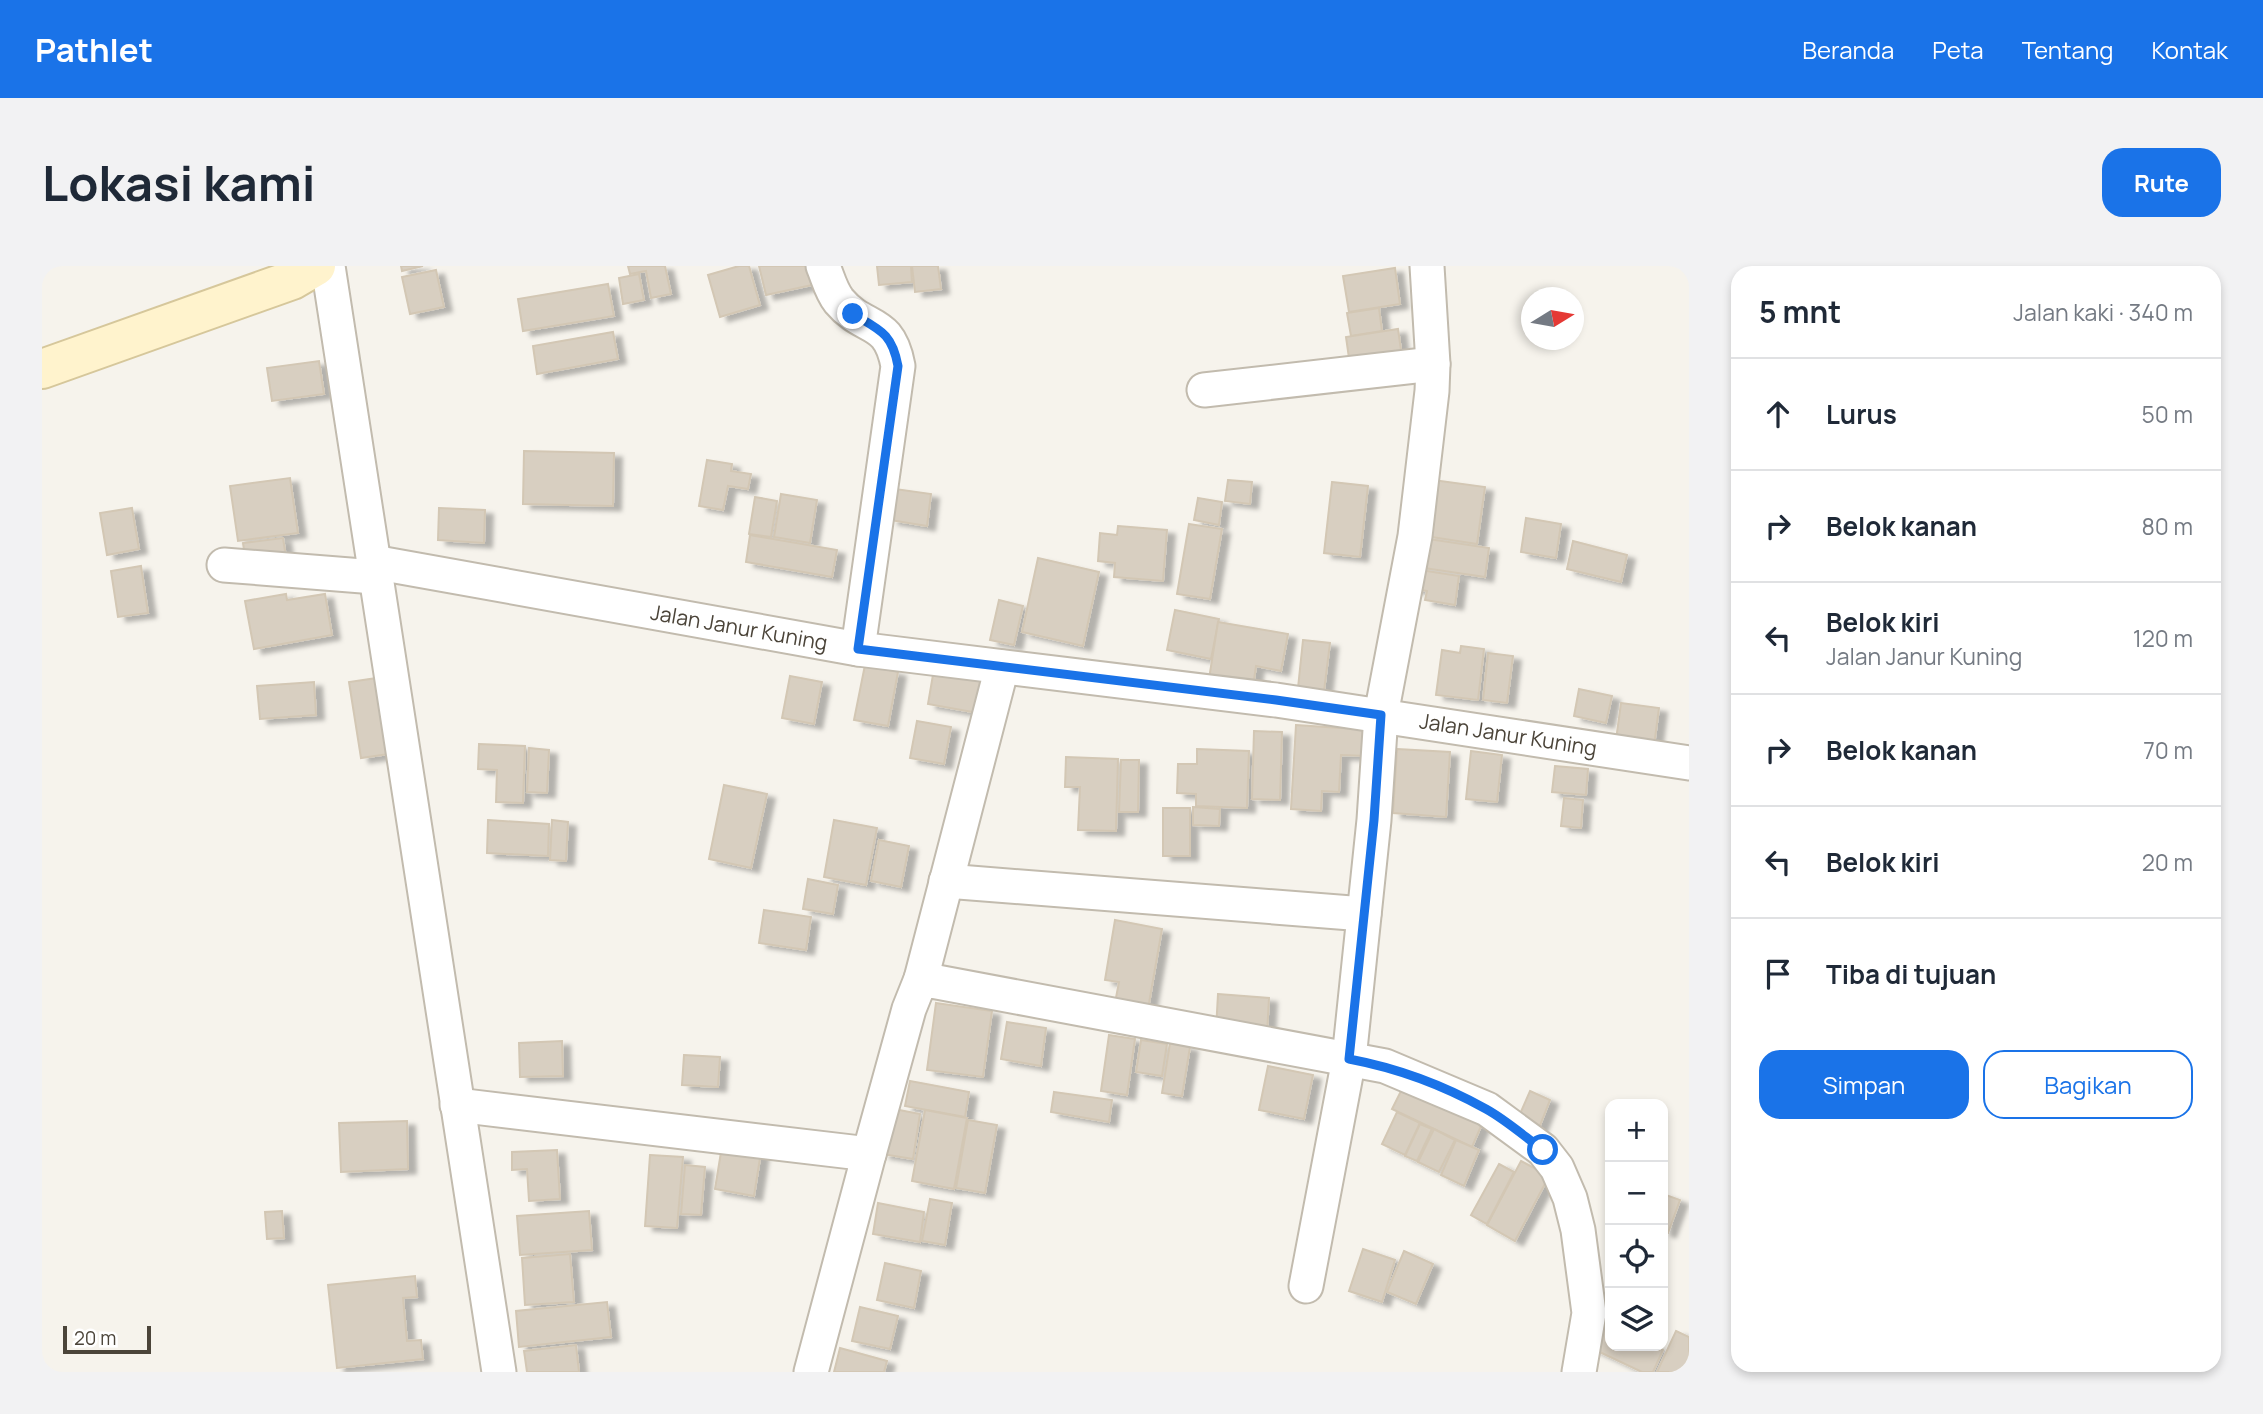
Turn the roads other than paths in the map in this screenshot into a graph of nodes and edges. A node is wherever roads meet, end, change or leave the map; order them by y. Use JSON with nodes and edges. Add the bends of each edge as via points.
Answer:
{"nodes":[{"id":1,"x":316,"y":266,"type":"edge"},
{"id":2,"x":328,"y":266,"type":"edge"},
{"id":3,"x":824,"y":266,"type":"edge"},
{"id":4,"x":1427,"y":266,"type":"edge"},
{"id":5,"x":1433,"y":363,"type":"junction"},
{"id":6,"x":42,"y":369,"type":"edge"},
{"id":7,"x":1204,"y":390,"type":"dead end"},
{"id":8,"x":224,"y":565,"type":"dead end"},
{"id":9,"x":374,"y":569,"type":"junction"},
{"id":10,"x":858,"y":649,"type":"junction"},
{"id":11,"x":1002,"y":667,"type":"junction"},
{"id":12,"x":1381,"y":715,"type":"junction"},
{"id":13,"x":1689,"y":763,"type":"edge"},
{"id":14,"x":946,"y":881,"type":"junction"},
{"id":15,"x":1364,"y":914,"type":"junction"},
{"id":16,"x":921,"y":979,"type":"junction"},
{"id":17,"x":1349,"y":1059,"type":"junction"},
{"id":18,"x":457,"y":1105,"type":"junction"},
{"id":19,"x":869,"y":1154,"type":"junction"},
{"id":20,"x":1306,"y":1286,"type":"dead end"},
{"id":21,"x":499,"y":1372,"type":"edge"},
{"id":22,"x":811,"y":1372,"type":"edge"},
{"id":23,"x":1579,"y":1372,"type":"edge"}],
"edges":[{"from":1,"to":6,"type":"main road","via":[[292,280]]},
{"from":2,"to":9,"type":"street"},
{"from":3,"to":10,"type":"street","via":[[839,301],[890,339],[898,366]]},
{"from":4,"to":5,"type":"street"},
{"from":5,"to":7,"type":"street"},
{"from":5,"to":12,"type":"street","via":[[1415,536]]},
{"from":8,"to":9,"type":"street","name":"Jalan Janur Kuning"},
{"from":9,"to":10,"type":"street","name":"Jalan Janur Kuning"},
{"from":9,"to":18,"type":"street"},
{"from":10,"to":11,"type":"street","name":"Jalan Janur Kuning"},
{"from":11,"to":12,"type":"street","name":"Jalan Janur Kuning"},
{"from":11,"to":14,"type":"street"},
{"from":12,"to":13,"type":"street","name":"Jalan Janur Kuning"},
{"from":12,"to":15,"type":"street"},
{"from":14,"to":15,"type":"street"},
{"from":14,"to":16,"type":"street"},
{"from":15,"to":17,"type":"street"},
{"from":16,"to":17,"type":"street"},
{"from":16,"to":19,"type":"street"},
{"from":17,"to":20,"type":"street"},
{"from":17,"to":23,"type":"street","via":[[1385,1066],[1487,1109],[1543,1150],[1558,1168],[1578,1230],[1588,1313]]},
{"from":18,"to":19,"type":"street"},
{"from":18,"to":21,"type":"street"},
{"from":19,"to":22,"type":"street"}]}
